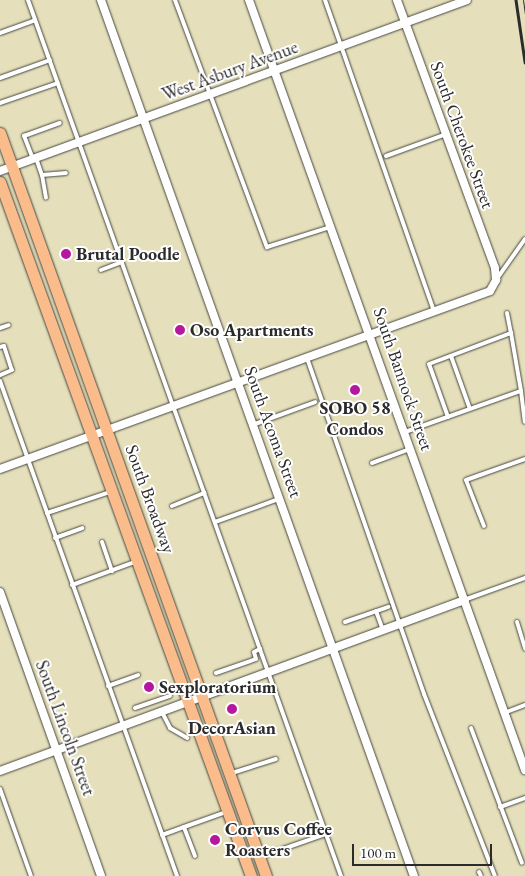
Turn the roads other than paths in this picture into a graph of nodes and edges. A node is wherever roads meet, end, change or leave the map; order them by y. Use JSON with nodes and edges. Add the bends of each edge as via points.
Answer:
{"nodes":[{"id":1,"x":28,"y":0,"type":"edge"},
{"id":2,"x":101,"y":0,"type":"edge"},
{"id":3,"x":175,"y":0,"type":"edge"},
{"id":4,"x":249,"y":0,"type":"edge"},
{"id":5,"x":325,"y":0,"type":"edge"},
{"id":6,"x":398,"y":0,"type":"edge"},
{"id":7,"x":467,"y":0,"type":"edge"},
{"id":8,"x":35,"y":20,"type":"junction"},
{"id":9,"x":406,"y":23,"type":"junction"},
{"id":10,"x":0,"y":33,"type":"edge"},
{"id":11,"x":342,"y":46,"type":"junction"},
{"id":12,"x":50,"y":60,"type":"junction"},
{"id":13,"x":275,"y":70,"type":"junction"},
{"id":14,"x":0,"y":78,"type":"edge"},
{"id":15,"x":58,"y":83,"type":"junction"},
{"id":16,"x":210,"y":94,"type":"junction"},
{"id":17,"x":0,"y":103,"type":"edge"},
{"id":18,"x":144,"y":118,"type":"junction"},
{"id":19,"x":60,"y":123,"type":"dead end"},
{"id":20,"x":0,"y":133,"type":"edge"},
{"id":21,"x":446,"y":134,"type":"junction"},
{"id":22,"x":80,"y":142,"type":"junction"},
{"id":23,"x":386,"y":156,"type":"dead end"},
{"id":24,"x":34,"y":158,"type":"junction"},
{"id":25,"x":5,"y":169,"type":"edge"},
{"id":26,"x":66,"y":173,"type":"dead end"},
{"id":27,"x":42,"y":175,"type":"junction"},
{"id":28,"x":0,"y":182,"type":"edge"},
{"id":29,"x":46,"y":198,"type":"dead end"},
{"id":30,"x":333,"y":226,"type":"junction"},
{"id":31,"x":525,"y":239,"type":"edge"},
{"id":32,"x":122,"y":262,"type":"junction"},
{"id":33,"x":102,"y":270,"type":"dead end"},
{"id":34,"x":496,"y":280,"type":"junction"},
{"id":35,"x":434,"y":313,"type":"junction"},
{"id":36,"x":507,"y":313,"type":"dead end"},
{"id":37,"x":9,"y":325,"type":"dead end"},
{"id":38,"x":0,"y":328,"type":"edge"},
{"id":39,"x":510,"y":333,"type":"junction"},
{"id":40,"x":372,"y":335,"type":"junction"},
{"id":41,"x":0,"y":347,"type":"edge"},
{"id":42,"x":450,"y":356,"type":"junction"},
{"id":43,"x":307,"y":358,"type":"junction"},
{"id":44,"x":0,"y":375,"type":"edge"},
{"id":45,"x":0,"y":381,"type":"edge"},
{"id":46,"x":240,"y":382,"type":"junction"},
{"id":47,"x":521,"y":391,"type":"junction"},
{"id":48,"x":315,"y":402,"type":"dead end"},
{"id":49,"x":174,"y":406,"type":"junction"},
{"id":50,"x":470,"y":409,"type":"junction"},
{"id":51,"x":448,"y":417,"type":"junction"},
{"id":52,"x":525,"y":422,"type":"edge"},
{"id":53,"x":255,"y":424,"type":"junction"},
{"id":54,"x":405,"y":432,"type":"junction"},
{"id":55,"x":99,"y":433,"type":"junction"},
{"id":56,"x":411,"y":448,"type":"junction"},
{"id":57,"x":28,"y":459,"type":"junction"},
{"id":58,"x":525,"y":459,"type":"edge"},
{"id":59,"x":372,"y":462,"type":"dead end"},
{"id":60,"x":0,"y":469,"type":"edge"},
{"id":61,"x":112,"y":491,"type":"junction"},
{"id":62,"x":205,"y":493,"type":"junction"},
{"id":63,"x":281,"y":498,"type":"junction"},
{"id":64,"x":172,"y":506,"type":"dead end"},
{"id":65,"x":47,"y":513,"type":"junction"},
{"id":66,"x":216,"y":522,"type":"junction"},
{"id":67,"x":484,"y":526,"type":"dead end"},
{"id":68,"x":82,"y":528,"type":"dead end"},
{"id":69,"x":55,"y":538,"type":"junction"},
{"id":70,"x":102,"y":542,"type":"dead end"},
{"id":71,"x":137,"y":562,"type":"junction"},
{"id":72,"x":112,"y":571,"type":"junction"},
{"id":73,"x":525,"y":578,"type":"edge"},
{"id":74,"x":72,"y":586,"type":"junction"},
{"id":75,"x":0,"y":592,"type":"edge"},
{"id":76,"x":464,"y":600,"type":"junction"},
{"id":77,"x":388,"y":607,"type":"dead end"},
{"id":78,"x":376,"y":611,"type":"junction"},
{"id":79,"x":345,"y":622,"type":"dead end"},
{"id":80,"x":516,"y":622,"type":"dead end"},
{"id":81,"x":399,"y":624,"type":"junction"},
{"id":82,"x":382,"y":630,"type":"junction"},
{"id":83,"x":524,"y":640,"type":"edge"},
{"id":84,"x":334,"y":648,"type":"junction"},
{"id":85,"x":260,"y":649,"type":"junction"},
{"id":86,"x":525,"y":649,"type":"edge"},
{"id":87,"x":268,"y":672,"type":"junction"},
{"id":88,"x":216,"y":673,"type":"dead end"},
{"id":89,"x":138,"y":675,"type":"dead end"},
{"id":90,"x":108,"y":686,"type":"junction"},
{"id":91,"x":195,"y":699,"type":"junction"},
{"id":92,"x":144,"y":705,"type":"junction"},
{"id":93,"x":525,"y":705,"type":"edge"},
{"id":94,"x":135,"y":708,"type":"dead end"},
{"id":95,"x":166,"y":709,"type":"junction"},
{"id":96,"x":504,"y":713,"type":"junction"},
{"id":97,"x":148,"y":716,"type":"junction"},
{"id":98,"x":122,"y":726,"type":"junction"},
{"id":99,"x":471,"y":728,"type":"dead end"},
{"id":100,"x":187,"y":738,"type":"dead end"},
{"id":101,"x":58,"y":749,"type":"junction"},
{"id":102,"x":276,"y":758,"type":"dead end"},
{"id":103,"x":525,"y":770,"type":"edge"},
{"id":104,"x":0,"y":771,"type":"edge"},
{"id":105,"x":230,"y":774,"type":"junction"},
{"id":106,"x":0,"y":789,"type":"edge"},
{"id":107,"x":525,"y":798,"type":"edge"},
{"id":108,"x":500,"y":806,"type":"junction"},
{"id":109,"x":227,"y":811,"type":"junction"},
{"id":110,"x":184,"y":827,"type":"junction"},
{"id":111,"x":326,"y":834,"type":"junction"},
{"id":112,"x":162,"y":835,"type":"junction"},
{"id":113,"x":195,"y":856,"type":"dead end"},
{"id":114,"x":259,"y":858,"type":"junction"},
{"id":115,"x":522,"y":863,"type":"dead end"},
{"id":116,"x":32,"y":876,"type":"edge"},
{"id":117,"x":100,"y":876,"type":"edge"},
{"id":118,"x":177,"y":876,"type":"edge"},
{"id":119,"x":250,"y":876,"type":"edge"},
{"id":120,"x":266,"y":876,"type":"edge"},
{"id":121,"x":341,"y":876,"type":"edge"},
{"id":122,"x":414,"y":876,"type":"edge"},
{"id":123,"x":495,"y":876,"type":"edge"}],
"edges":[{"from":1,"to":8,"type":"lane"},
{"from":2,"to":18,"type":"street","name":"South Acoma Street"},
{"from":3,"to":16,"type":"lane"},
{"from":4,"to":13,"type":"street","name":"South Bannock Street"},
{"from":5,"to":11,"type":"lane"},
{"from":6,"to":9,"type":"street","name":"South Cherokee Street"},
{"from":7,"to":9,"type":"street","name":"West Asbury Avenue"},
{"from":8,"to":10,"type":"lane"},
{"from":8,"to":12,"type":"lane"},
{"from":9,"to":11,"type":"street","name":"West Asbury Avenue"},
{"from":9,"to":21,"type":"street","name":"South Cherokee Street"},
{"from":11,"to":13,"type":"street","name":"West Asbury Avenue"},
{"from":11,"to":35,"type":"lane"},
{"from":12,"to":14,"type":"lane"},
{"from":12,"to":15,"type":"lane"},
{"from":13,"to":16,"type":"street","name":"West Asbury Avenue"},
{"from":13,"to":30,"type":"street","name":"South Bannock Street"},
{"from":15,"to":17,"type":"lane"},
{"from":15,"to":22,"type":"lane"},
{"from":16,"to":18,"type":"street","name":"West Asbury Avenue"},
{"from":16,"to":30,"type":"lane","via":[[267,247]]},
{"from":18,"to":22,"type":"street","name":"West Asbury Avenue"},
{"from":18,"to":46,"type":"street","name":"South Acoma Street"},
{"from":19,"to":24,"type":"lane","via":[[24,136]]},
{"from":20,"to":25,"type":"main road","name":"South Broadway"},
{"from":21,"to":23,"type":"lane"},
{"from":21,"to":34,"type":"street","name":"South Cherokee Street"},
{"from":22,"to":24,"type":"street","name":"West Asbury Avenue"},
{"from":22,"to":32,"type":"lane"},
{"from":24,"to":25,"type":"street","name":"West Asbury Avenue"},
{"from":24,"to":27,"type":"lane"},
{"from":25,"to":55,"type":"main road","name":"South Broadway"},
{"from":26,"to":27,"type":"lane"},
{"from":27,"to":29,"type":"lane"},
{"from":28,"to":55,"type":"main road","name":"South Broadway"},
{"from":30,"to":40,"type":"street","name":"South Bannock Street"},
{"from":31,"to":34,"type":"lane"},
{"from":32,"to":33,"type":"lane"},
{"from":32,"to":49,"type":"lane"},
{"from":34,"to":35,"type":"street","via":[[485,294]]},
{"from":35,"to":40,"type":"street"},
{"from":36,"to":39,"type":"lane"},
{"from":37,"to":38,"type":"lane"},
{"from":39,"to":42,"type":"lane"},
{"from":39,"to":47,"type":"lane"},
{"from":40,"to":43,"type":"street"},
{"from":40,"to":54,"type":"street","name":"South Bannock Street"},
{"from":41,"to":44,"type":"lane","via":[[4,346],[12,370]]},
{"from":42,"to":50,"type":"lane"},
{"from":42,"to":51,"type":"lane","via":[[429,364]]},
{"from":43,"to":46,"type":"street"},
{"from":43,"to":81,"type":"lane"},
{"from":45,"to":57,"type":"lane"},
{"from":46,"to":49,"type":"street"},
{"from":46,"to":53,"type":"street","name":"South Acoma Street"},
{"from":47,"to":50,"type":"lane"},
{"from":47,"to":52,"type":"lane"},
{"from":48,"to":53,"type":"lane"},
{"from":49,"to":55,"type":"street"},
{"from":49,"to":62,"type":"lane"},
{"from":50,"to":51,"type":"lane"},
{"from":51,"to":54,"type":"lane"},
{"from":53,"to":63,"type":"street","name":"South Acoma Street"},
{"from":54,"to":56,"type":"street","name":"South Bannock Street"},
{"from":55,"to":57,"type":"street"},
{"from":55,"to":61,"type":"main road","name":"South Broadway"},
{"from":55,"to":91,"type":"main road","name":"South Broadway"},
{"from":56,"to":59,"type":"lane"},
{"from":56,"to":76,"type":"street","name":"South Bannock Street"},
{"from":57,"to":60,"type":"street"},
{"from":57,"to":65,"type":"lane"},
{"from":58,"to":67,"type":"lane","via":[[466,480]]},
{"from":61,"to":65,"type":"lane"},
{"from":61,"to":71,"type":"main road","name":"South Broadway"},
{"from":62,"to":64,"type":"lane"},
{"from":62,"to":66,"type":"lane"},
{"from":63,"to":66,"type":"lane"},
{"from":63,"to":84,"type":"street","name":"South Acoma Street"},
{"from":65,"to":69,"type":"lane"},
{"from":66,"to":85,"type":"lane"},
{"from":68,"to":69,"type":"lane"},
{"from":69,"to":74,"type":"lane"},
{"from":70,"to":72,"type":"lane"},
{"from":71,"to":72,"type":"lane"},
{"from":71,"to":91,"type":"main road","name":"South Broadway"},
{"from":72,"to":74,"type":"lane"},
{"from":73,"to":76,"type":"lane"},
{"from":74,"to":90,"type":"lane"},
{"from":75,"to":101,"type":"street","name":"South Lincoln Street"},
{"from":76,"to":81,"type":"street"},
{"from":76,"to":96,"type":"street","name":"South Bannock Street"},
{"from":77,"to":78,"type":"lane"},
{"from":78,"to":79,"type":"lane"},
{"from":78,"to":82,"type":"lane"},
{"from":80,"to":83,"type":"lane"},
{"from":81,"to":82,"type":"street"},
{"from":81,"to":123,"type":"lane"},
{"from":82,"to":84,"type":"street"},
{"from":83,"to":86,"type":"lane"},
{"from":84,"to":87,"type":"street"},
{"from":84,"to":122,"type":"street","name":"South Acoma Street"},
{"from":85,"to":87,"type":"lane"},
{"from":85,"to":88,"type":"lane","via":[[254,652],[256,659]]},
{"from":87,"to":91,"type":"street"},
{"from":87,"to":111,"type":"lane"},
{"from":89,"to":90,"type":"lane"},
{"from":90,"to":98,"type":"lane"},
{"from":91,"to":95,"type":"street"},
{"from":91,"to":105,"type":"main road","name":"South Broadway"},
{"from":91,"to":109,"type":"main road","name":"South Broadway"},
{"from":92,"to":94,"type":"lane"},
{"from":92,"to":95,"type":"lane","via":[[168,696]]},
{"from":92,"to":97,"type":"lane"},
{"from":93,"to":96,"type":"lane"},
{"from":95,"to":97,"type":"street"},
{"from":95,"to":100,"type":"lane","via":[[170,728]]},
{"from":96,"to":103,"type":"street","name":"South Bannock Street"},
{"from":97,"to":98,"type":"street"},
{"from":98,"to":101,"type":"street"},
{"from":98,"to":112,"type":"lane"},
{"from":99,"to":108,"type":"lane"},
{"from":101,"to":104,"type":"street"},
{"from":101,"to":117,"type":"street","name":"South Lincoln Street"},
{"from":102,"to":105,"type":"lane"},
{"from":105,"to":114,"type":"main road","name":"South Broadway"},
{"from":106,"to":116,"type":"lane"},
{"from":107,"to":108,"type":"lane"},
{"from":108,"to":115,"type":"lane"},
{"from":109,"to":110,"type":"lane"},
{"from":109,"to":119,"type":"main road","name":"South Broadway"},
{"from":110,"to":112,"type":"lane"},
{"from":110,"to":113,"type":"lane"},
{"from":111,"to":114,"type":"lane"},
{"from":111,"to":121,"type":"lane"},
{"from":112,"to":118,"type":"lane"},
{"from":114,"to":120,"type":"main road","name":"South Broadway"}]}
